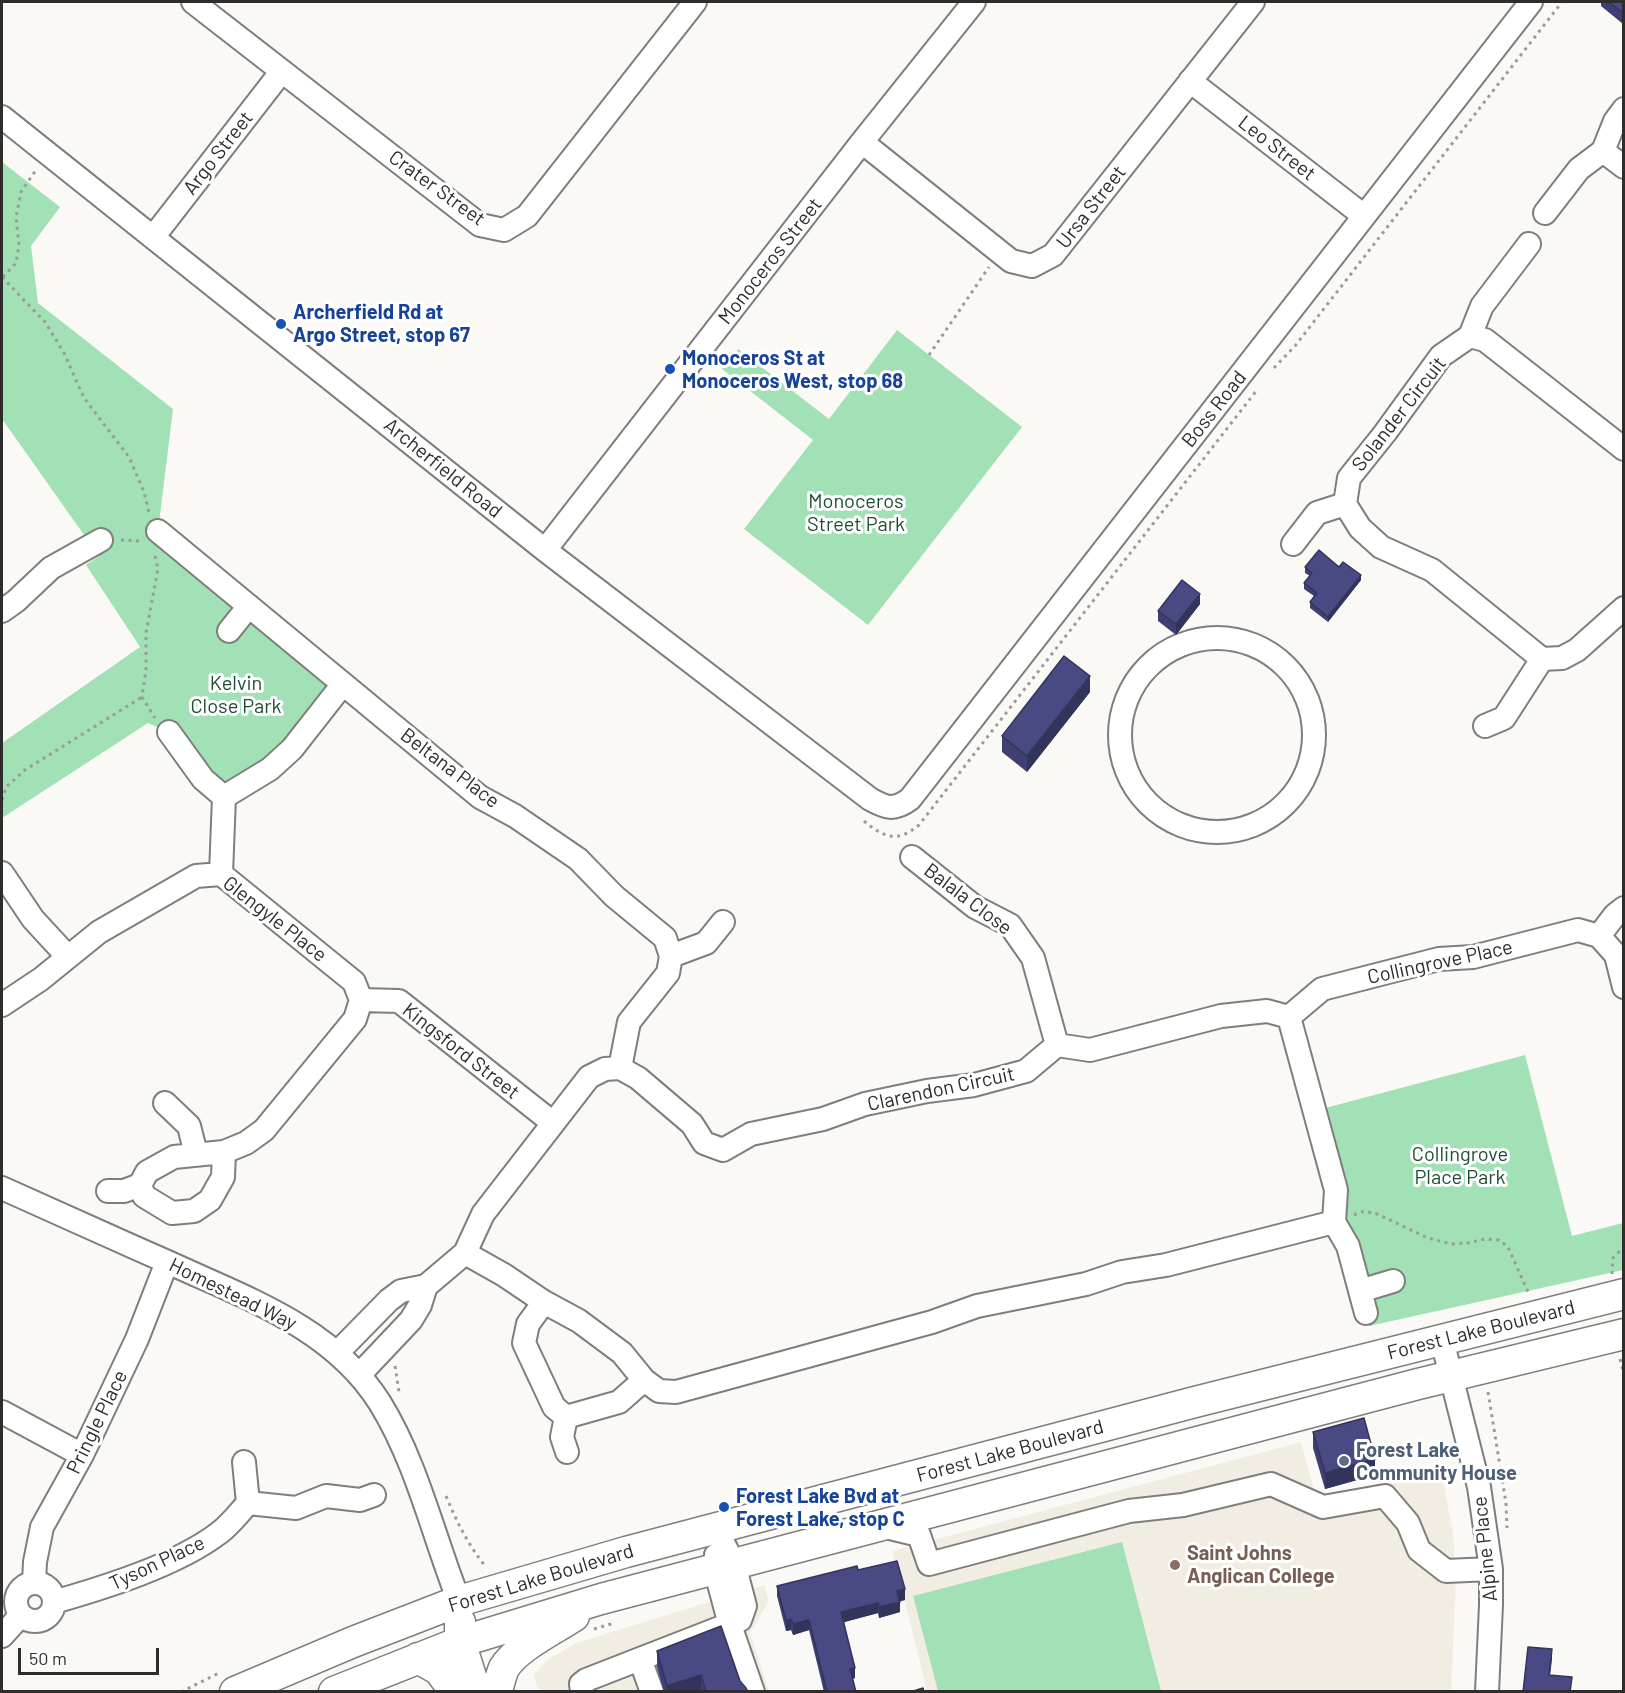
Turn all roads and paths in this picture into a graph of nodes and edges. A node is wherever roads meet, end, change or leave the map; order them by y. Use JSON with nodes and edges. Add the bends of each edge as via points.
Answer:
{"nodes":[{"id":1,"x":193,"y":2,"type":"edge"},
{"id":2,"x":695,"y":2,"type":"edge"},
{"id":3,"x":974,"y":2,"type":"edge"},
{"id":4,"x":1253,"y":2,"type":"edge"},
{"id":5,"x":1531,"y":2,"type":"edge"},
{"id":6,"x":1562,"y":2,"type":"edge"},
{"id":7,"x":282,"y":71,"type":"junction"},
{"id":8,"x":1190,"y":81,"type":"junction"},
{"id":9,"x":1623,"y":109,"type":"edge"},
{"id":10,"x":2,"y":117,"type":"edge"},
{"id":11,"x":862,"y":142,"type":"junction"},
{"id":12,"x":1603,"y":151,"type":"junction"},
{"id":13,"x":42,"y":162,"type":"junction"},
{"id":14,"x":27,"y":164,"type":"dead end"},
{"id":15,"x":1623,"y":167,"type":"edge"},
{"id":16,"x":44,"y":177,"type":"dead end"},
{"id":17,"x":1545,"y":213,"type":"dead end"},
{"id":18,"x":1364,"y":216,"type":"junction"},
{"id":19,"x":154,"y":236,"type":"junction"},
{"id":20,"x":1529,"y":244,"type":"dead end"},
{"id":21,"x":1000,"y":252,"type":"junction"},
{"id":22,"x":2,"y":277,"type":"edge"},
{"id":23,"x":1470,"y":336,"type":"junction"},
{"id":24,"x":929,"y":355,"type":"dead end"},
{"id":25,"x":1271,"y":371,"type":"dead end"},
{"id":26,"x":1260,"y":384,"type":"dead end"},
{"id":27,"x":1623,"y":448,"type":"edge"},
{"id":28,"x":1345,"y":504,"type":"junction"},
{"id":29,"x":151,"y":534,"type":"junction"},
{"id":30,"x":100,"y":540,"type":"joint"},
{"id":31,"x":1293,"y":544,"type":"dead end"},
{"id":32,"x":546,"y":550,"type":"junction"},
{"id":33,"x":249,"y":606,"type":"junction"},
{"id":34,"x":1623,"y":608,"type":"edge"},
{"id":35,"x":2,"y":611,"type":"edge"},
{"id":36,"x":229,"y":631,"type":"dead end"},
{"id":37,"x":1542,"y":659,"type":"junction"},
{"id":38,"x":343,"y":684,"type":"junction"},
{"id":39,"x":142,"y":698,"type":"junction"},
{"id":40,"x":1485,"y":726,"type":"dead end"},
{"id":41,"x":169,"y":732,"type":"joint"},
{"id":42,"x":224,"y":796,"type":"junction"},
{"id":43,"x":1142,"y":798,"type":"joint"},
{"id":44,"x":2,"y":800,"type":"edge"},
{"id":45,"x":891,"y":808,"type":"joint"},
{"id":46,"x":860,"y":818,"type":"dead end"},
{"id":47,"x":912,"y":857,"type":"dead end"},
{"id":48,"x":2,"y":873,"type":"edge"},
{"id":49,"x":221,"y":874,"type":"junction"},
{"id":50,"x":1623,"y":908,"type":"edge"},
{"id":51,"x":723,"y":922,"type":"dead end"},
{"id":52,"x":1599,"y":936,"type":"junction"},
{"id":53,"x":671,"y":956,"type":"junction"},
{"id":54,"x":68,"y":957,"type":"junction"},
{"id":55,"x":1623,"y":987,"type":"edge"},
{"id":56,"x":361,"y":1000,"type":"junction"},
{"id":57,"x":2,"y":1005,"type":"edge"},
{"id":58,"x":1289,"y":1017,"type":"junction"},
{"id":59,"x":1057,"y":1045,"type":"junction"},
{"id":60,"x":620,"y":1068,"type":"junction"},
{"id":61,"x":165,"y":1103,"type":"dead end"},
{"id":62,"x":553,"y":1123,"type":"junction"},
{"id":63,"x":224,"y":1152,"type":"junction"},
{"id":64,"x":196,"y":1154,"type":"junction"},
{"id":65,"x":140,"y":1185,"type":"junction"},
{"id":66,"x":2,"y":1188,"type":"edge"},
{"id":67,"x":108,"y":1191,"type":"dead end"},
{"id":68,"x":1334,"y":1222,"type":"junction"},
{"id":69,"x":1623,"y":1247,"type":"edge"},
{"id":70,"x":465,"y":1253,"type":"junction"},
{"id":71,"x":167,"y":1262,"type":"junction"},
{"id":72,"x":1393,"y":1281,"type":"dead end"},
{"id":73,"x":426,"y":1286,"type":"junction"},
{"id":74,"x":1617,"y":1286,"type":"edge"},
{"id":75,"x":1360,"y":1291,"type":"junction"},
{"id":76,"x":1530,"y":1296,"type":"dead end"},
{"id":77,"x":544,"y":1302,"type":"junction"},
{"id":78,"x":1366,"y":1313,"type":"dead end"},
{"id":79,"x":1442,"y":1340,"type":"junction"},
{"id":80,"x":1622,"y":1346,"type":"edge"},
{"id":81,"x":338,"y":1353,"type":"junction"},
{"id":82,"x":1623,"y":1374,"type":"edge"},
{"id":83,"x":359,"y":1375,"type":"junction"},
{"id":84,"x":1451,"y":1376,"type":"junction"},
{"id":85,"x":645,"y":1380,"type":"junction"},
{"id":86,"x":2,"y":1412,"type":"edge"},
{"id":87,"x":566,"y":1417,"type":"junction"},
{"id":88,"x":567,"y":1452,"type":"dead end"},
{"id":89,"x":82,"y":1455,"type":"junction"},
{"id":90,"x":244,"y":1462,"type":"dead end"},
{"id":91,"x":374,"y":1495,"type":"dead end"},
{"id":92,"x":248,"y":1503,"type":"junction"},
{"id":93,"x":882,"y":1526,"type":"junction"},
{"id":94,"x":716,"y":1529,"type":"junction"},
{"id":95,"x":725,"y":1566,"type":"junction"},
{"id":96,"x":1491,"y":1569,"type":"junction"},
{"id":97,"x":34,"y":1582,"type":"junction"},
{"id":98,"x":601,"y":1599,"type":"junction"},
{"id":99,"x":459,"y":1601,"type":"junction"},
{"id":100,"x":54,"y":1602,"type":"junction"},
{"id":101,"x":21,"y":1615,"type":"junction"},
{"id":102,"x":730,"y":1625,"type":"junction"},
{"id":103,"x":2,"y":1636,"type":"edge"},
{"id":104,"x":469,"y":1639,"type":"junction"},
{"id":105,"x":418,"y":1658,"type":"junction"},
{"id":106,"x":640,"y":1659,"type":"junction"},
{"id":107,"x":497,"y":1691,"type":"edge"},
{"id":108,"x":235,"y":1692,"type":"edge"},
{"id":109,"x":334,"y":1692,"type":"edge"},
{"id":110,"x":455,"y":1692,"type":"edge"},
{"id":111,"x":476,"y":1692,"type":"edge"},
{"id":112,"x":582,"y":1692,"type":"edge"},
{"id":113,"x":652,"y":1692,"type":"edge"},
{"id":114,"x":753,"y":1692,"type":"edge"},
{"id":115,"x":1487,"y":1692,"type":"edge"}],
"edges":[{"from":1,"to":7,"type":"street","name":"Crater Street"},
{"from":2,"to":7,"type":"street","name":"Crater Street","via":[[527,216],[504,230],[480,225]]},
{"from":3,"to":11,"type":"street","name":"Monoceros Street"},
{"from":4,"to":8,"type":"street","name":"Ursa Street"},
{"from":5,"to":18,"type":"street","name":"Boss Road"},
{"from":6,"to":25,"type":"path","via":[[1295,346]]},
{"from":7,"to":19,"type":"street","name":"Argo Street"},
{"from":8,"to":18,"type":"street","name":"Leo Street"},
{"from":8,"to":21,"type":"street","name":"Ursa Street","via":[[1053,255],[1032,266],[1011,261]]},
{"from":9,"to":12,"type":"street"},
{"from":10,"to":13,"type":"street","name":"Archerfield Road"},
{"from":11,"to":21,"type":"street","name":"Ursa Street"},
{"from":11,"to":32,"type":"street","name":"Monoceros Street"},
{"from":12,"to":15,"type":"street"},
{"from":12,"to":17,"type":"street","via":[[1579,169]]},
{"from":13,"to":14,"type":"path"},
{"from":13,"to":16,"type":"path"},
{"from":13,"to":19,"type":"street","name":"Archerfield Road"},
{"from":13,"to":22,"type":"path","via":[[21,192],[15,217],[20,245],[16,263]]},
{"from":18,"to":45,"type":"street","name":"Boss Road","via":[[910,799]]},
{"from":19,"to":32,"type":"street","name":"Archerfield Road"},
{"from":20,"to":23,"type":"street","via":[[1482,306]]},
{"from":21,"to":24,"type":"path"},
{"from":22,"to":29,"type":"path","via":[[45,322],[84,398],[129,457],[144,492]]},
{"from":23,"to":27,"type":"street","via":[[1485,340]]},
{"from":23,"to":28,"type":"street","name":"Solander Circuit","via":[[1441,356],[1349,478]]},
{"from":26,"to":46,"type":"path","via":[[919,825],[909,833],[892,837]]},
{"from":28,"to":31,"type":"street","via":[[1317,513]]},
{"from":28,"to":37,"type":"street","via":[[1360,528],[1382,547],[1432,570]]},
{"from":29,"to":30,"type":"path"},
{"from":29,"to":33,"type":"street","name":"Beltana Place"},
{"from":29,"to":39,"type":"path","via":[[158,569],[146,633]]},
{"from":30,"to":35,"type":"street","via":[[51,568]]},
{"from":32,"to":45,"type":"street","name":"Archerfield Road","via":[[870,799]]},
{"from":33,"to":36,"type":"street"},
{"from":33,"to":38,"type":"street","name":"Beltana Place"},
{"from":34,"to":37,"type":"street","via":[[1577,650],[1562,658]]},
{"from":37,"to":40,"type":"street","via":[[1504,718]]},
{"from":38,"to":42,"type":"street","via":[[292,749],[270,769]]},
{"from":38,"to":53,"type":"street","name":"Beltana Place","via":[[480,797],[578,860],[665,938]]},
{"from":39,"to":41,"type":"path"},
{"from":39,"to":44,"type":"path","via":[[25,771],[6,787]]},
{"from":41,"to":42,"type":"street","via":[[203,779]]},
{"from":42,"to":49,"type":"street"},
{"from":43,"to":43,"type":"street","via":[[1126,769],[1120,737],[1125,704],[1141,675],[1165,653],[1194,641],[1235,640],[1255,645],[1282,662],[1302,686],[1313,715],[1314,736],[1306,776],[1289,802],[1262,822],[1231,832],[1198,831],[1167,819]]},
{"from":47,"to":59,"type":"street","name":"Balala Close","via":[[975,907],[1010,926],[1033,957]]},
{"from":48,"to":54,"type":"street","via":[[33,919]]},
{"from":49,"to":54,"type":"street","name":"Glengyle Place","via":[[196,876],[99,932]]},
{"from":49,"to":56,"type":"street","name":"Glengyle Place","via":[[354,982]]},
{"from":50,"to":52,"type":"street"},
{"from":51,"to":53,"type":"street","via":[[706,943]]},
{"from":52,"to":55,"type":"street","via":[[1616,955]]},
{"from":52,"to":58,"type":"street","name":"Collingrove Place","via":[[1578,930],[1473,957],[1438,959],[1322,989]]},
{"from":53,"to":60,"type":"street","via":[[668,973],[629,1022]]},
{"from":54,"to":57,"type":"street","name":"Glengyle Place"},
{"from":56,"to":62,"type":"street","name":"Kingsford Street","via":[[399,1001]]},
{"from":56,"to":63,"type":"street","via":[[355,1019],[264,1130]]},
{"from":58,"to":59,"type":"street","via":[[1267,1011],[1221,1016],[1090,1050]]},
{"from":58,"to":68,"type":"street","via":[[1336,1190]]},
{"from":59,"to":60,"type":"street","name":"Clarendon Circuit","via":[[1026,1071],[974,1085],[866,1104],[823,1119],[751,1134],[723,1150],[704,1143],[692,1124],[638,1078]]},
{"from":60,"to":62,"type":"street","via":[[605,1069],[589,1077]]},
{"from":61,"to":64,"type":"street","via":[[189,1126]]},
{"from":62,"to":70,"type":"street","via":[[483,1214]]},
{"from":63,"to":64,"type":"street"},
{"from":63,"to":65,"type":"street","via":[[223,1177],[210,1200],[194,1211],[171,1213],[144,1196]]},
{"from":64,"to":65,"type":"street","via":[[174,1157],[147,1172]]},
{"from":65,"to":67,"type":"street"},
{"from":66,"to":71,"type":"street","name":"Homestead Way"},
{"from":68,"to":75,"type":"street","via":[[1348,1246]]},
{"from":68,"to":76,"type":"path","via":[[1364,1211],[1451,1244],[1499,1240],[1508,1247]]},
{"from":68,"to":85,"type":"street","via":[[1086,1284],[977,1306],[933,1322],[676,1392],[659,1391]]},
{"from":69,"to":74,"type":"path","via":[[1613,1258]]},
{"from":70,"to":73,"type":"street"},
{"from":70,"to":77,"type":"street"},
{"from":71,"to":81,"type":"street","name":"Homestead Way","via":[[283,1315]]},
{"from":71,"to":89,"type":"street","name":"Pringle Place","via":[[137,1340]]},
{"from":72,"to":75,"type":"street"},
{"from":73,"to":81,"type":"street","via":[[401,1291],[389,1300]]},
{"from":73,"to":83,"type":"street","via":[[411,1320]]},
{"from":74,"to":79,"type":"main road","name":"Forest Lake Boulevard"},
{"from":75,"to":78,"type":"street"},
{"from":77,"to":85,"type":"street","via":[[579,1321],[622,1353]]},
{"from":77,"to":87,"type":"street","via":[[528,1324],[524,1343],[554,1407]]},
{"from":79,"to":84,"type":"street","name":"Alpine Place"},
{"from":79,"to":94,"type":"main road","name":"Forest Lake Boulevard"},
{"from":80,"to":82,"type":"path"},
{"from":80,"to":84,"type":"main road","name":"Forest Lake Boulevard"},
{"from":81,"to":83,"type":"street","name":"Homestead Way"},
{"from":83,"to":99,"type":"street","name":"Homestead Way","via":[[380,1402],[404,1446]]},
{"from":84,"to":93,"type":"main road","name":"Forest Lake Boulevard"},
{"from":84,"to":96,"type":"street","name":"Alpine Place","via":[[1479,1487]]},
{"from":85,"to":87,"type":"street","via":[[619,1402]]},
{"from":86,"to":89,"type":"street"},
{"from":87,"to":88,"type":"street","via":[[562,1437]]},
{"from":89,"to":97,"type":"street","name":"Pringle Place","via":[[42,1527]]},
{"from":90,"to":92,"type":"street"},
{"from":91,"to":92,"type":"street","via":[[360,1500],[326,1496],[296,1508]]},
{"from":92,"to":100,"type":"street","name":"Tyson Place","via":[[221,1531],[192,1551],[100,1589]]},
{"from":93,"to":95,"type":"main road","name":"Forest Lake Boulevard"},
{"from":93,"to":96,"type":"street","via":[[919,1535],[929,1564],[1129,1511],[1183,1505],[1271,1484],[1323,1507],[1385,1496],[1408,1523],[1419,1550],[1446,1571]]},
{"from":94,"to":95,"type":"street"},
{"from":94,"to":99,"type":"main road","name":"Forest Lake Boulevard"},
{"from":95,"to":98,"type":"main road","name":"Forest Lake Boulevard"},
{"from":95,"to":102,"type":"street"},
{"from":96,"to":115,"type":"street","name":"Alpine Place"},
{"from":97,"to":100,"type":"street","via":[[51,1590]]},
{"from":97,"to":101,"type":"street","via":[[18,1595],[16,1602]]},
{"from":98,"to":104,"type":"main road","name":"Forest Lake Boulevard"},
{"from":98,"to":107,"type":"main road","via":[[511,1659]]},
{"from":99,"to":104,"type":"main road"},
{"from":99,"to":108,"type":"main road","name":"Forest Lake Boulevard"},
{"from":100,"to":101,"type":"street","via":[[45,1618],[32,1620]]},
{"from":101,"to":103,"type":"street"},
{"from":102,"to":106,"type":"street"},
{"from":102,"to":114,"type":"street"},
{"from":104,"to":105,"type":"main road","name":"Forest Lake Boulevard"},
{"from":104,"to":107,"type":"main road"},
{"from":104,"to":111,"type":"main road"},
{"from":105,"to":109,"type":"main road","name":"Forest Lake Boulevard"},
{"from":105,"to":110,"type":"main road","via":[[439,1670]]},
{"from":106,"to":112,"type":"street","via":[[586,1680],[581,1684]]},
{"from":106,"to":113,"type":"street"}]}
